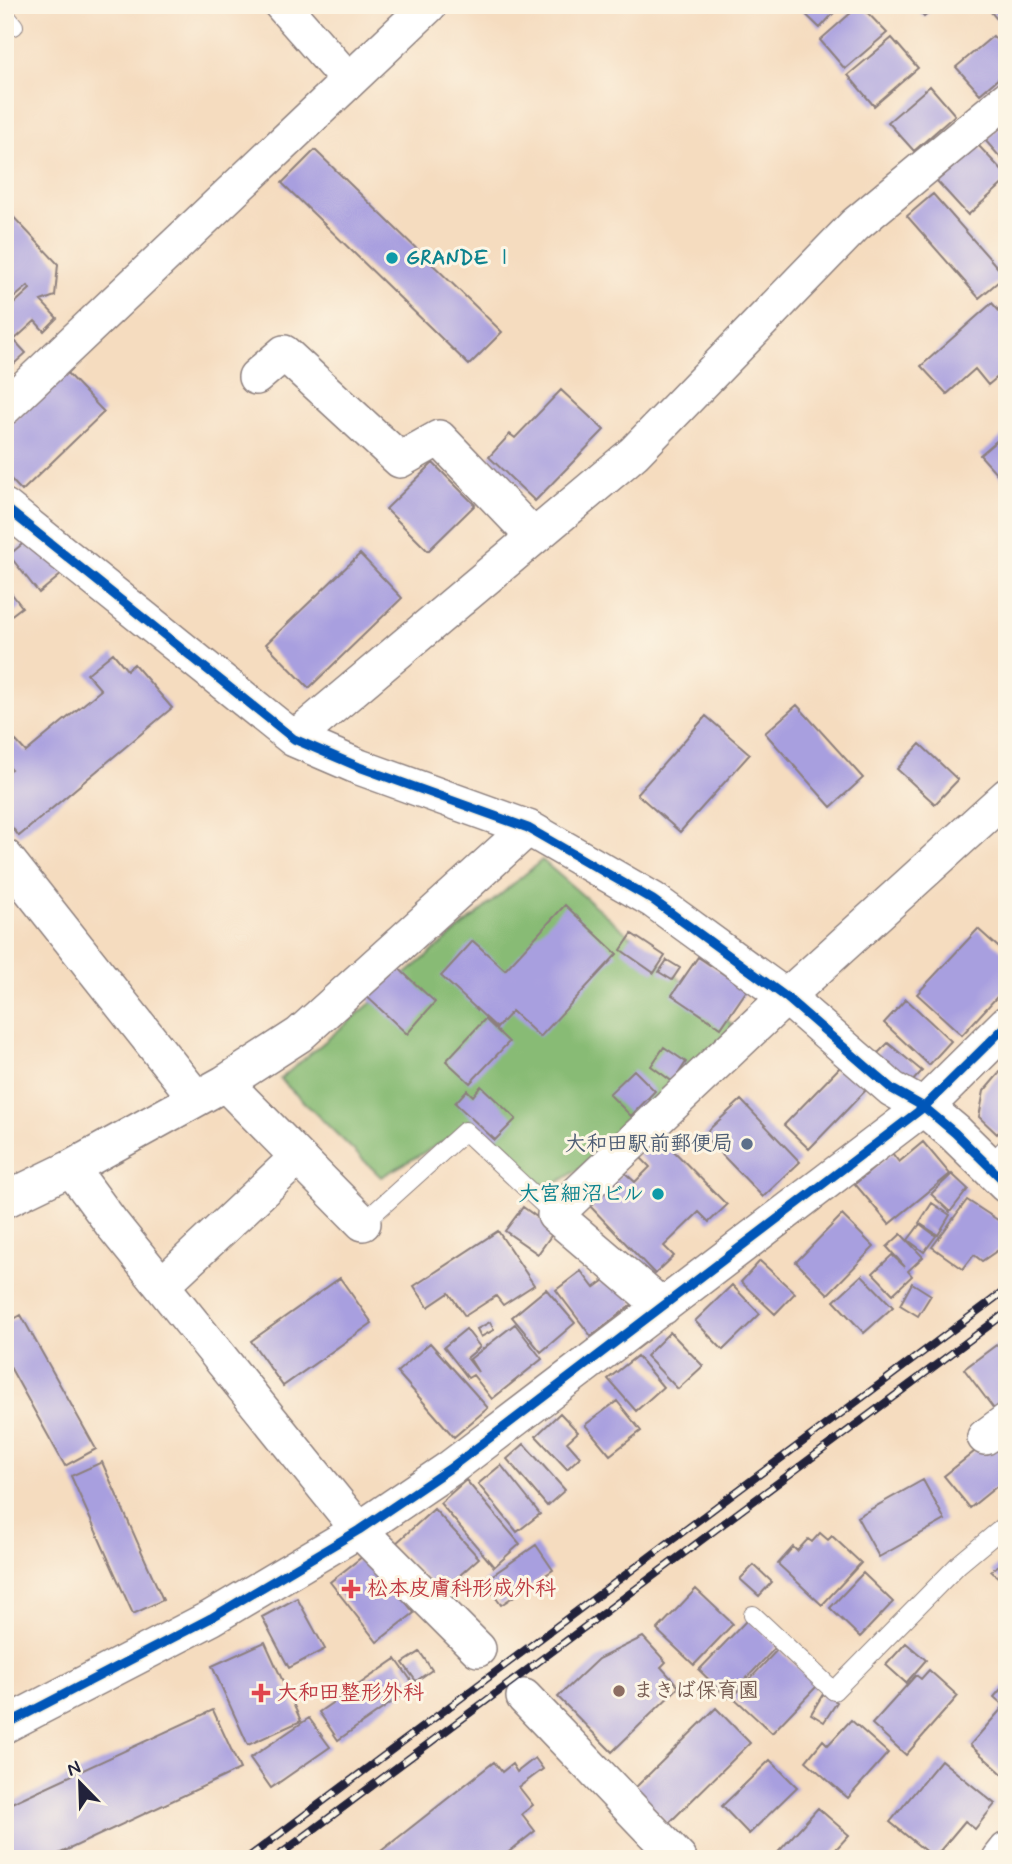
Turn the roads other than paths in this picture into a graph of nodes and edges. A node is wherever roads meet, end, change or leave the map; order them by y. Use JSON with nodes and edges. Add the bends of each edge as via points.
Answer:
{"nodes":[{"id":1,"x":282,"y":5,"type":"edge"},
{"id":2,"x":429,"y":5,"type":"edge"},
{"id":3,"x":348,"y":80,"type":"junction"},
{"id":4,"x":1007,"y":99,"type":"edge"},
{"id":5,"x":256,"y":377,"type":"dead end"},
{"id":6,"x":5,"y":407,"type":"edge"},
{"id":7,"x":12,"y":522,"type":"edge"},
{"id":8,"x":534,"y":537,"type":"junction"},
{"id":9,"x":294,"y":739,"type":"junction"},
{"id":10,"x":1007,"y":796,"type":"edge"},
{"id":11,"x":528,"y":828,"type":"junction"},
{"id":12,"x":5,"y":857,"type":"edge"},
{"id":13,"x":786,"y":997,"type":"junction"},
{"id":14,"x":1007,"y":1025,"type":"edge"},
{"id":15,"x":210,"y":1090,"type":"junction"},
{"id":16,"x":924,"y":1107,"type":"junction"},
{"id":17,"x":298,"y":1157,"type":"junction"},
{"id":18,"x":1001,"y":1166,"type":"edge"},
{"id":19,"x":71,"y":1168,"type":"junction"},
{"id":20,"x":5,"y":1200,"type":"edge"},
{"id":21,"x":555,"y":1215,"type":"junction"},
{"id":22,"x":363,"y":1223,"type":"joint"},
{"id":23,"x":162,"y":1285,"type":"junction"},
{"id":24,"x":663,"y":1307,"type":"junction"},
{"id":25,"x":1007,"y":1524,"type":"edge"},
{"id":26,"x":359,"y":1530,"type":"junction"},
{"id":27,"x":753,"y":1615,"type":"dead end"},
{"id":28,"x":478,"y":1649,"type":"dead end"},
{"id":29,"x":524,"y":1697,"type":"dead end"},
{"id":30,"x":5,"y":1725,"type":"edge"},
{"id":31,"x":1007,"y":1850,"type":"edge"},
{"id":32,"x":679,"y":1859,"type":"edge"},
{"id":33,"x":1000,"y":1859,"type":"edge"}],
"edges":[{"from":1,"to":3,"type":"street"},
{"from":2,"to":3,"type":"street"},
{"from":3,"to":6,"type":"street"},
{"from":4,"to":8,"type":"street","via":[[855,225],[634,453]]},
{"from":5,"to":8,"type":"street","via":[[284,353],[400,460],[439,439]]},
{"from":7,"to":9,"type":"street"},
{"from":8,"to":9,"type":"street"},
{"from":9,"to":11,"type":"street"},
{"from":10,"to":13,"type":"street"},
{"from":11,"to":13,"type":"street","via":[[653,900]]},
{"from":11,"to":15,"type":"street","via":[[299,1035]]},
{"from":12,"to":15,"type":"street"},
{"from":13,"to":16,"type":"street","via":[[892,1089]]},
{"from":13,"to":21,"type":"street"},
{"from":14,"to":16,"type":"street"},
{"from":15,"to":17,"type":"street"},
{"from":15,"to":19,"type":"street"},
{"from":16,"to":18,"type":"street"},
{"from":16,"to":24,"type":"street"},
{"from":17,"to":22,"type":"street"},
{"from":17,"to":23,"type":"street"},
{"from":19,"to":20,"type":"street"},
{"from":19,"to":23,"type":"street"},
{"from":21,"to":22,"type":"lane","via":[[465,1131]]},
{"from":21,"to":24,"type":"street"},
{"from":23,"to":26,"type":"street"},
{"from":24,"to":26,"type":"street","via":[[449,1469]]},
{"from":25,"to":27,"type":"lane","via":[[959,1564],[834,1691]]},
{"from":26,"to":28,"type":"street"},
{"from":26,"to":30,"type":"street","via":[[211,1618]]},
{"from":29,"to":32,"type":"street"},
{"from":31,"to":33,"type":"street"}]}
